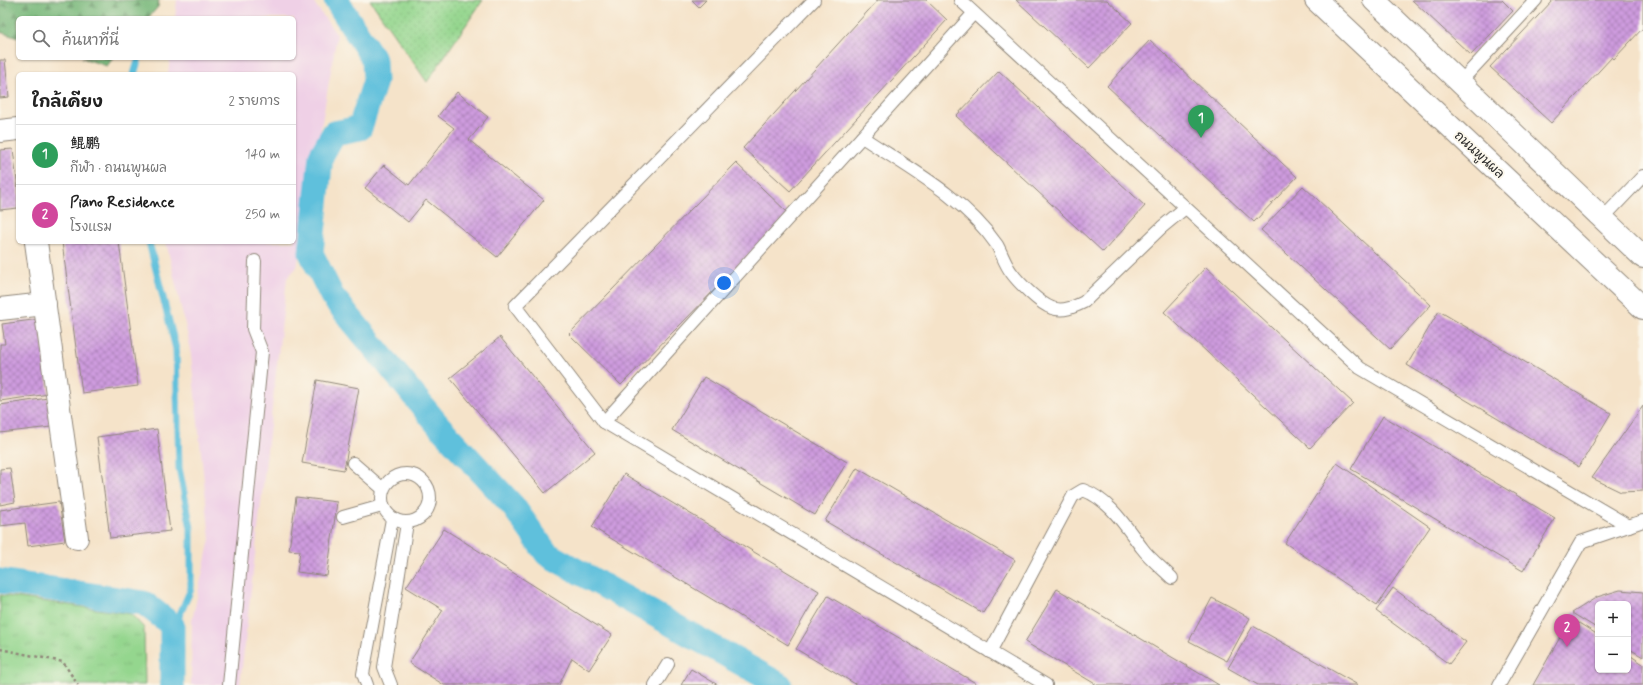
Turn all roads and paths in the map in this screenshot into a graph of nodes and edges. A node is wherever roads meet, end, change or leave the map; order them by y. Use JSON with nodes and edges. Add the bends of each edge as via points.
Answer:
{"nodes":[{"id":1,"x":814,"y":0,"type":"edge"},
{"id":2,"x":960,"y":0,"type":"edge"},
{"id":3,"x":1316,"y":0,"type":"edge"},
{"id":4,"x":1374,"y":0,"type":"edge"},
{"id":5,"x":1536,"y":0,"type":"edge"},
{"id":6,"x":973,"y":14,"type":"junction"},
{"id":7,"x":1461,"y":81,"type":"junction"},
{"id":8,"x":16,"y":129,"type":"edge"},
{"id":9,"x":0,"y":131,"type":"edge"},
{"id":10,"x":862,"y":137,"type":"junction"},
{"id":11,"x":1643,"y":176,"type":"edge"},
{"id":12,"x":1185,"y":208,"type":"junction"},
{"id":13,"x":1603,"y":218,"type":"junction"},
{"id":14,"x":36,"y":244,"type":"edge"},
{"id":15,"x":1643,"y":257,"type":"edge"},
{"id":16,"x":255,"y":261,"type":"dead end"},
{"id":17,"x":45,"y":304,"type":"junction"},
{"id":18,"x":1643,"y":308,"type":"edge"},
{"id":19,"x":0,"y":309,"type":"edge"},
{"id":20,"x":604,"y":422,"type":"junction"},
{"id":21,"x":353,"y":463,"type":"dead end"},
{"id":22,"x":383,"y":489,"type":"junction"},
{"id":23,"x":382,"y":506,"type":"junction"},
{"id":24,"x":343,"y":517,"type":"dead end"},
{"id":25,"x":392,"y":519,"type":"junction"},
{"id":26,"x":1643,"y":521,"type":"edge"},
{"id":27,"x":407,"y":523,"type":"junction"},
{"id":28,"x":1629,"y":526,"type":"junction"},
{"id":29,"x":77,"y":538,"type":"dead end"},
{"id":30,"x":1172,"y":578,"type":"dead end"},
{"id":31,"x":0,"y":649,"type":"edge"},
{"id":32,"x":990,"y":652,"type":"junction"},
{"id":33,"x":668,"y":664,"type":"dead end"},
{"id":34,"x":78,"y":685,"type":"edge"},
{"id":35,"x":229,"y":685,"type":"edge"},
{"id":36,"x":367,"y":685,"type":"edge"},
{"id":37,"x":391,"y":685,"type":"edge"},
{"id":38,"x":655,"y":685,"type":"edge"},
{"id":39,"x":1046,"y":685,"type":"edge"},
{"id":40,"x":1499,"y":685,"type":"edge"}],
"edges":[{"from":1,"to":20,"type":"lane","via":[[515,306]]},
{"from":2,"to":6,"type":"lane"},
{"from":3,"to":18,"type":"main road","name":"ถนนพูนผล"},
{"from":4,"to":7,"type":"main road"},
{"from":5,"to":7,"type":"lane"},
{"from":6,"to":10,"type":"lane"},
{"from":6,"to":12,"type":"lane"},
{"from":7,"to":13,"type":"main road"},
{"from":8,"to":9,"type":"main road"},
{"from":10,"to":12,"type":"lane","via":[[954,198],[981,225],[997,246],[1011,273],[1052,308],[1071,308],[1084,302]]},
{"from":10,"to":20,"type":"lane"},
{"from":11,"to":13,"type":"lane"},
{"from":12,"to":28,"type":"lane","via":[[1360,368]]},
{"from":13,"to":15,"type":"main road"},
{"from":14,"to":17,"type":"main road"},
{"from":16,"to":35,"type":"lane","via":[[253,328],[262,352]]},
{"from":17,"to":19,"type":"main road"},
{"from":17,"to":29,"type":"main road"},
{"from":20,"to":32,"type":"lane"},
{"from":21,"to":22,"type":"lane"},
{"from":22,"to":23,"type":"lane"},
{"from":22,"to":27,"type":"lane","via":[[394,476],[406,474],[415,475],[427,486],[431,500],[428,509],[416,521]]},
{"from":23,"to":24,"type":"lane"},
{"from":23,"to":25,"type":"lane"},
{"from":25,"to":27,"type":"lane"},
{"from":25,"to":36,"type":"lane","via":[[363,674]]},
{"from":26,"to":28,"type":"lane"},
{"from":27,"to":37,"type":"lane","via":[[384,667]]},
{"from":28,"to":40,"type":"lane","via":[[1581,542]]},
{"from":30,"to":32,"type":"lane","via":[[1142,549],[1109,506],[1083,490],[1073,496]]},
{"from":31,"to":34,"type":"path","via":[[64,662]]},
{"from":32,"to":39,"type":"lane"},
{"from":33,"to":38,"type":"lane"}]}
